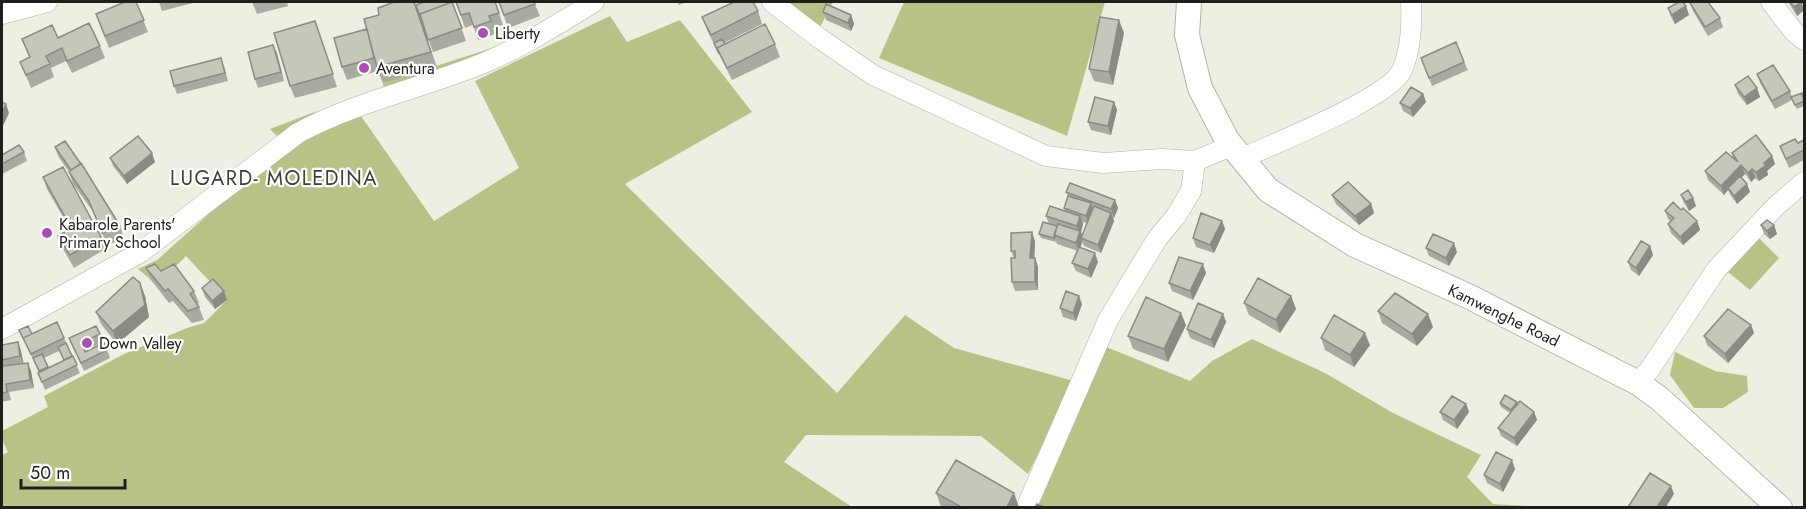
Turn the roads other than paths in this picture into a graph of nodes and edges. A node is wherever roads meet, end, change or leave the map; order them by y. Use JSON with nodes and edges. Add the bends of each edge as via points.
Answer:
{"nodes":[{"id":1,"x":47,"y":2,"type":"edge"},
{"id":2,"x":594,"y":2,"type":"edge"},
{"id":3,"x":772,"y":2,"type":"edge"},
{"id":4,"x":1189,"y":2,"type":"edge"},
{"id":5,"x":1411,"y":2,"type":"edge"},
{"id":6,"x":1771,"y":2,"type":"edge"},
{"id":7,"x":2,"y":14,"type":"edge"},
{"id":8,"x":1804,"y":40,"type":"edge"},
{"id":9,"x":1231,"y":146,"type":"junction"},
{"id":10,"x":1195,"y":161,"type":"junction"},
{"id":11,"x":1804,"y":182,"type":"edge"},
{"id":12,"x":2,"y":329,"type":"edge"},
{"id":13,"x":1638,"y":383,"type":"junction"},
{"id":14,"x":1026,"y":507,"type":"edge"},
{"id":15,"x":1780,"y":507,"type":"edge"}],
"edges":[{"from":1,"to":7,"type":"street"},
{"from":2,"to":12,"type":"street","via":[[487,62],[325,118],[298,133],[141,252]]},
{"from":3,"to":10,"type":"street","via":[[873,75],[1046,156],[1104,163]]},
{"from":4,"to":9,"type":"main road","name":"Kamwenghe Road","via":[[1187,35],[1200,88]]},
{"from":5,"to":9,"type":"street","via":[[1412,26],[1402,71],[1389,86],[1368,100]]},
{"from":6,"to":8,"type":"street"},
{"from":9,"to":10,"type":"street"},
{"from":9,"to":13,"type":"main road","name":"Kamwenghe Road","via":[[1268,190],[1355,245],[1468,296]]},
{"from":10,"to":14,"type":"street","via":[[1191,191],[1156,239],[1108,320]]},
{"from":11,"to":13,"type":"street","via":[[1716,270]]},
{"from":13,"to":15,"type":"main road","name":"Kamwenghe Road"}]}
